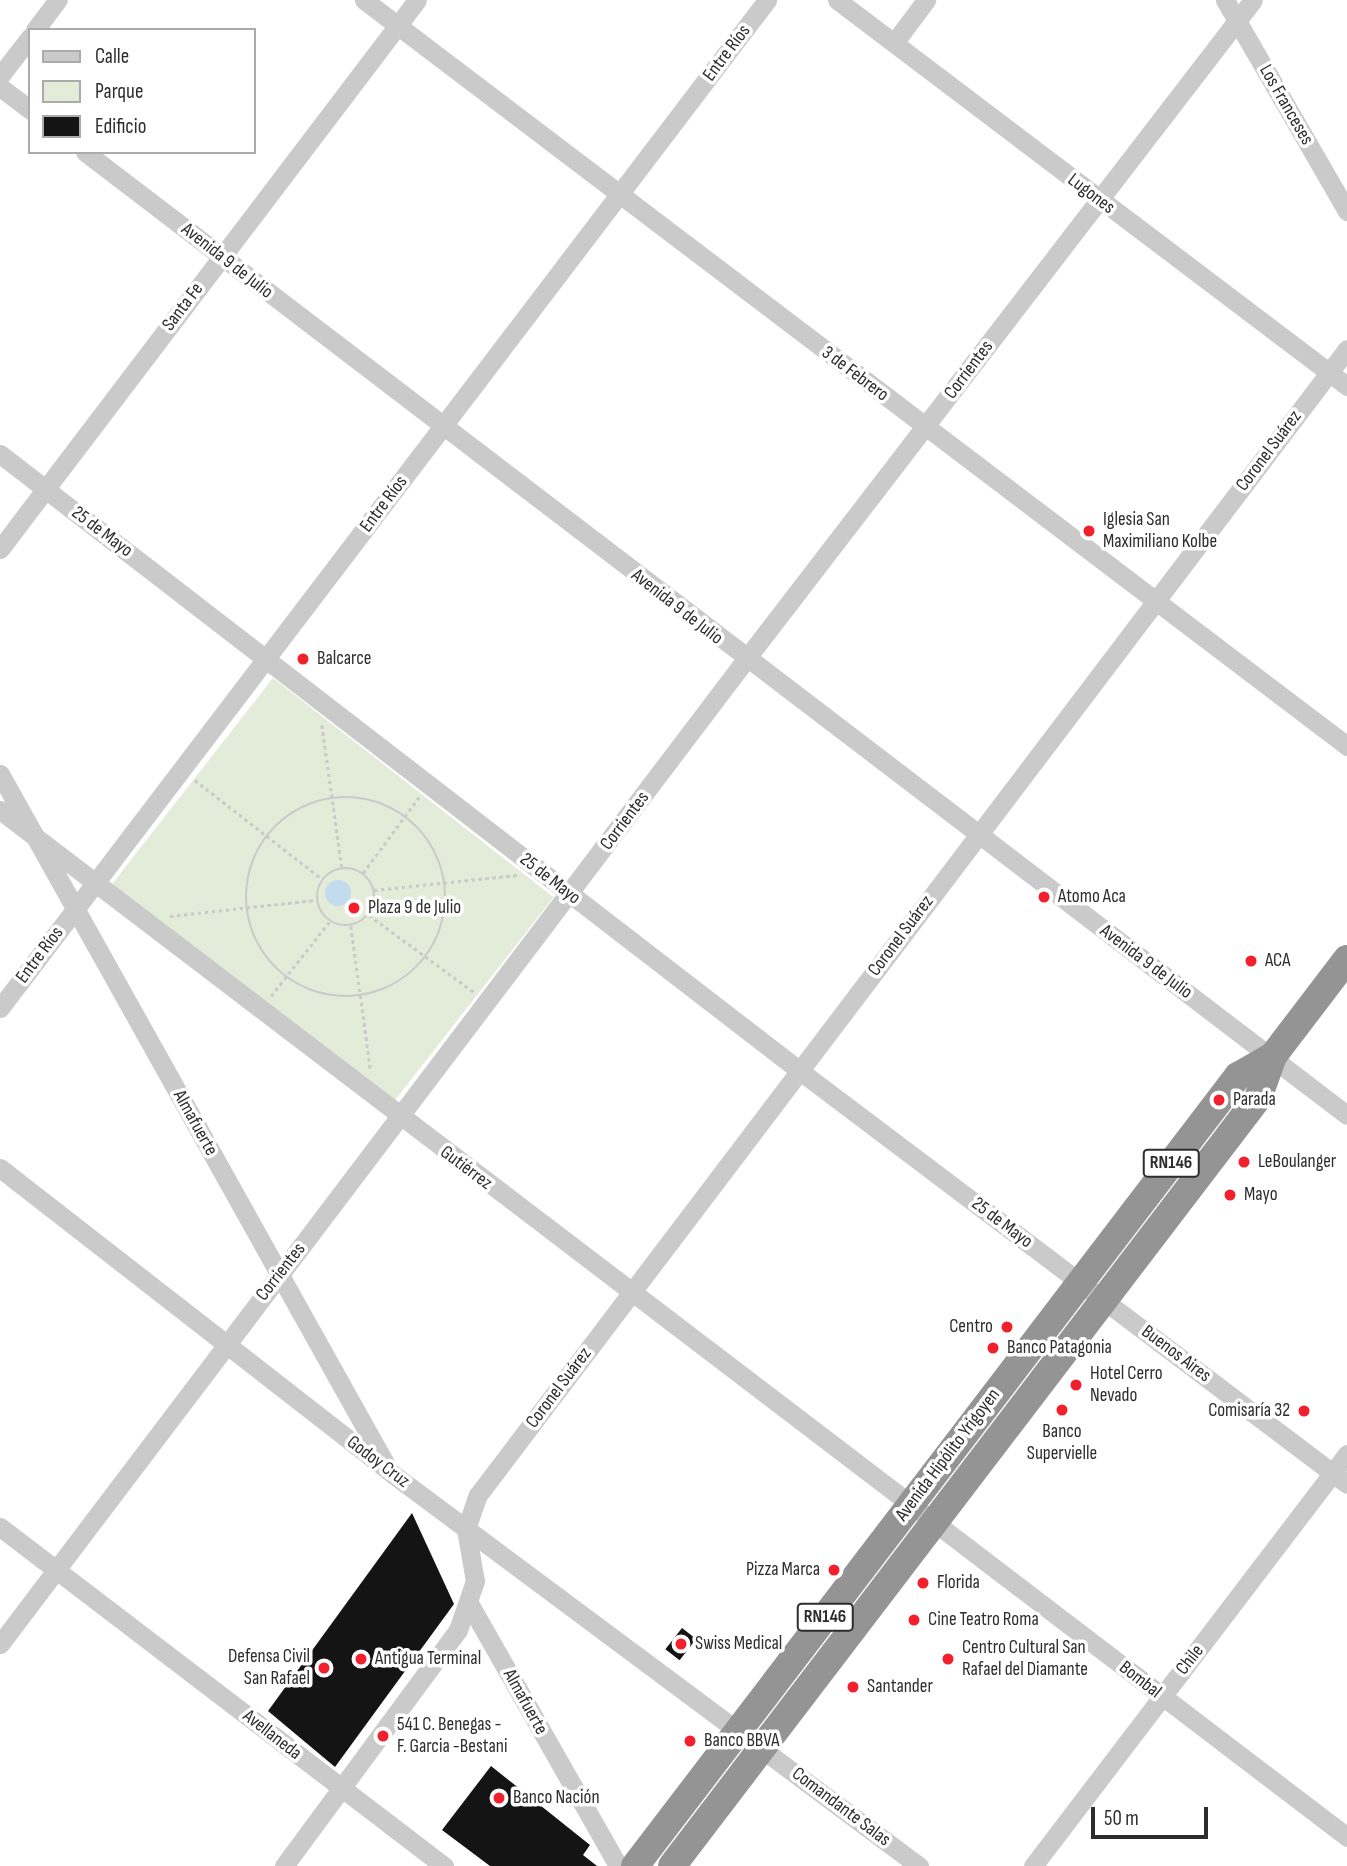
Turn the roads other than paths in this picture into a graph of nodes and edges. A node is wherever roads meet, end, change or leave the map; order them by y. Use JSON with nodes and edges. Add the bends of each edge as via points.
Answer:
{"nodes":[{"id":1,"x":58,"y":0,"type":"edge"},
{"id":2,"x":364,"y":0,"type":"edge"},
{"id":3,"x":417,"y":0,"type":"edge"},
{"id":4,"x":767,"y":0,"type":"edge"},
{"id":5,"x":837,"y":0,"type":"edge"},
{"id":6,"x":926,"y":0,"type":"edge"},
{"id":7,"x":1225,"y":0,"type":"edge"},
{"id":8,"x":1253,"y":0,"type":"edge"},
{"id":9,"x":1237,"y":21,"type":"junction"},
{"id":10,"x":397,"y":26,"type":"junction"},
{"id":11,"x":37,"y":28,"type":"edge"},
{"id":12,"x":28,"y":40,"type":"edge"},
{"id":13,"x":894,"y":44,"type":"junction"},
{"id":14,"x":0,"y":76,"type":"edge"},
{"id":15,"x":0,"y":87,"type":"edge"},
{"id":16,"x":28,"y":108,"type":"edge"},
{"id":17,"x":88,"y":154,"type":"edge"},
{"id":18,"x":620,"y":194,"type":"junction"},
{"id":19,"x":1099,"y":200,"type":"junction"},
{"id":20,"x":1347,"y":211,"type":"edge"},
{"id":21,"x":221,"y":257,"type":"junction"},
{"id":22,"x":1347,"y":349,"type":"edge"},
{"id":23,"x":1328,"y":373,"type":"junction"},
{"id":24,"x":1347,"y":386,"type":"edge"},
{"id":25,"x":442,"y":426,"type":"junction"},
{"id":26,"x":925,"y":428,"type":"junction"},
{"id":27,"x":0,"y":454,"type":"edge"},
{"id":28,"x":45,"y":488,"type":"junction"},
{"id":29,"x":0,"y":548,"type":"edge"},
{"id":30,"x":1156,"y":601,"type":"junction"},
{"id":31,"x":266,"y":658,"type":"junction"},
{"id":32,"x":746,"y":659,"type":"junction"},
{"id":33,"x":1347,"y":746,"type":"edge"},
{"id":34,"x":0,"y":774,"type":"edge"},
{"id":35,"x":0,"y":810,"type":"edge"},
{"id":36,"x":34,"y":835,"type":"junction"},
{"id":37,"x":977,"y":836,"type":"junction"},
{"id":38,"x":94,"y":884,"type":"junction"},
{"id":39,"x":570,"y":895,"type":"junction"},
{"id":40,"x":75,"y":909,"type":"junction"},
{"id":41,"x":1347,"y":959,"type":"edge"},
{"id":42,"x":0,"y":1008,"type":"edge"},
{"id":43,"x":1273,"y":1056,"type":"junction"},
{"id":44,"x":800,"y":1071,"type":"junction"},
{"id":45,"x":1347,"y":1115,"type":"edge"},
{"id":46,"x":400,"y":1118,"type":"junction"},
{"id":47,"x":0,"y":1168,"type":"edge"},
{"id":48,"x":279,"y":1274,"type":"junction"},
{"id":49,"x":1081,"y":1282,"type":"junction"},
{"id":50,"x":631,"y":1293,"type":"junction"},
{"id":51,"x":1104,"y":1300,"type":"junction"},
{"id":52,"x":225,"y":1345,"type":"junction"},
{"id":53,"x":1347,"y":1454,"type":"edge"},
{"id":54,"x":390,"y":1472,"type":"junction"},
{"id":55,"x":1340,"y":1478,"type":"edge"},
{"id":56,"x":911,"y":1504,"type":"junction"},
{"id":57,"x":934,"y":1522,"type":"junction"},
{"id":58,"x":0,"y":1527,"type":"edge"},
{"id":59,"x":466,"y":1529,"type":"junction"},
{"id":60,"x":57,"y":1570,"type":"junction"},
{"id":61,"x":470,"y":1605,"type":"junction"},
{"id":62,"x":0,"y":1644,"type":"edge"},
{"id":63,"x":1161,"y":1697,"type":"junction"},
{"id":64,"x":739,"y":1729,"type":"junction"},
{"id":65,"x":763,"y":1747,"type":"junction"},
{"id":66,"x":342,"y":1789,"type":"junction"},
{"id":67,"x":1347,"y":1837,"type":"edge"},
{"id":68,"x":284,"y":1866,"type":"edge"},
{"id":69,"x":444,"y":1866,"type":"edge"},
{"id":70,"x":618,"y":1866,"type":"edge"},
{"id":71,"x":635,"y":1866,"type":"edge"},
{"id":72,"x":672,"y":1866,"type":"edge"},
{"id":73,"x":919,"y":1866,"type":"edge"},
{"id":74,"x":1033,"y":1866,"type":"edge"}],
"edges":[{"from":1,"to":11,"type":"street"},
{"from":2,"to":10,"type":"street","name":"3 de Febrero"},
{"from":3,"to":10,"type":"street","name":"Santa Fe"},
{"from":4,"to":18,"type":"street","name":"Entre Ríos"},
{"from":5,"to":13,"type":"street","name":"Lugones"},
{"from":6,"to":13,"type":"street"},
{"from":7,"to":9,"type":"street","name":"Los Franceses"},
{"from":8,"to":9,"type":"street","name":"Corrientes"},
{"from":9,"to":19,"type":"street","name":"Corrientes"},
{"from":9,"to":20,"type":"street","name":"Los Franceses"},
{"from":10,"to":18,"type":"street","name":"3 de Febrero"},
{"from":10,"to":21,"type":"street","name":"Santa Fe"},
{"from":12,"to":14,"type":"street"},
{"from":13,"to":19,"type":"street","name":"Lugones"},
{"from":15,"to":16,"type":"street"},
{"from":17,"to":21,"type":"street","name":"Avenida 9 de Julio"},
{"from":18,"to":25,"type":"street","name":"Entre Ríos"},
{"from":18,"to":26,"type":"street","name":"3 de Febrero"},
{"from":19,"to":23,"type":"street","name":"Lugones"},
{"from":19,"to":26,"type":"street","name":"Corrientes"},
{"from":21,"to":25,"type":"street","name":"Avenida 9 de Julio"},
{"from":21,"to":28,"type":"street","name":"Santa Fe"},
{"from":22,"to":23,"type":"street","name":"Coronel Suárez"},
{"from":23,"to":24,"type":"street","name":"Lugones"},
{"from":23,"to":30,"type":"street","name":"Coronel Suárez"},
{"from":25,"to":31,"type":"street","name":"Entre Ríos"},
{"from":25,"to":32,"type":"street","name":"Avenida 9 de Julio"},
{"from":26,"to":30,"type":"street","name":"3 de Febrero"},
{"from":26,"to":32,"type":"street","name":"Corrientes"},
{"from":27,"to":28,"type":"street","name":"25 de Mayo"},
{"from":28,"to":29,"type":"street","name":"Santa Fe"},
{"from":28,"to":31,"type":"street","name":"25 de Mayo"},
{"from":30,"to":33,"type":"street","name":"3 de Febrero"},
{"from":30,"to":37,"type":"street","name":"Coronel Suárez"},
{"from":31,"to":38,"type":"street","name":"Entre Ríos"},
{"from":31,"to":39,"type":"street","name":"25 de Mayo"},
{"from":32,"to":37,"type":"street","name":"Avenida 9 de Julio"},
{"from":32,"to":39,"type":"street","name":"Corrientes"},
{"from":34,"to":36,"type":"street","name":"Almafuerte"},
{"from":35,"to":36,"type":"street","name":"Gutiérrez"},
{"from":36,"to":38,"type":"street","name":"Gutiérrez"},
{"from":36,"to":40,"type":"street","name":"Almafuerte"},
{"from":37,"to":43,"type":"street","name":"Avenida 9 de Julio"},
{"from":37,"to":44,"type":"street","name":"Coronel Suárez"},
{"from":38,"to":40,"type":"street","name":"Entre Ríos"},
{"from":38,"to":46,"type":"street","name":"Gutiérrez"},
{"from":39,"to":44,"type":"street","name":"25 de Mayo"},
{"from":39,"to":46,"type":"street","name":"Corrientes"},
{"from":40,"to":42,"type":"street","name":"Entre Ríos"},
{"from":40,"to":48,"type":"street","name":"Almafuerte"},
{"from":41,"to":43,"type":"highway","name":"Avenida Hipólito Yrigoyen","number":"RN146"},
{"from":43,"to":45,"type":"street","name":"Avenida 9 de Julio"},
{"from":43,"to":49,"type":"highway","name":"Avenida Hipólito Yrigoyen","number":"RN146","via":[[1238,1076]]},
{"from":43,"to":51,"type":"highway","name":"Avenida Hipólito Yrigoyen","number":"RN146","via":[[1258,1098]]},
{"from":44,"to":49,"type":"street","name":"25 de Mayo"},
{"from":44,"to":50,"type":"street","name":"Coronel Suárez"},
{"from":46,"to":48,"type":"street","name":"Corrientes"},
{"from":46,"to":50,"type":"street","name":"Gutiérrez"},
{"from":47,"to":52,"type":"street","name":"Godoy Cruz"},
{"from":48,"to":52,"type":"street","name":"Corrientes"},
{"from":48,"to":54,"type":"street","name":"Almafuerte"},
{"from":49,"to":51,"type":"street","name":"25 de Mayo"},
{"from":49,"to":56,"type":"highway","name":"Avenida Hipólito Yrigoyen","number":"RN146"},
{"from":50,"to":56,"type":"street","name":"Gutiérrez"},
{"from":50,"to":59,"type":"street","name":"Coronel Suárez","via":[[478,1495]]},
{"from":51,"to":55,"type":"street","name":"Buenos Aires"},
{"from":51,"to":57,"type":"highway","name":"Avenida Hipólito Yrigoyen","number":"RN146"},
{"from":52,"to":54,"type":"street","name":"Godoy Cruz"},
{"from":52,"to":60,"type":"street","name":"Corrientes"},
{"from":53,"to":55,"type":"street","name":"Chile"},
{"from":54,"to":59,"type":"street","name":"Godoy Cruz"},
{"from":55,"to":63,"type":"street","name":"Chile"},
{"from":56,"to":57,"type":"street","name":"Gutiérrez"},
{"from":56,"to":64,"type":"highway","name":"Avenida Hipólito Yrigoyen","number":"RN146"},
{"from":57,"to":63,"type":"street","name":"Bombal"},
{"from":57,"to":65,"type":"highway","name":"Avenida Hipólito Yrigoyen","number":"RN146"},
{"from":58,"to":60,"type":"street","name":"Avellaneda"},
{"from":59,"to":61,"type":"street","via":[[475,1581]]},
{"from":59,"to":64,"type":"street","name":"Godoy Cruz"},
{"from":60,"to":62,"type":"street","name":"Corrientes"},
{"from":60,"to":66,"type":"street","name":"Avellaneda"},
{"from":61,"to":66,"type":"street","via":[[448,1648]]},
{"from":61,"to":70,"type":"street","name":"Almafuerte"},
{"from":63,"to":67,"type":"street","name":"Bombal"},
{"from":63,"to":74,"type":"street","name":"Chile"},
{"from":64,"to":65,"type":"street","name":"Godoy Cruz"},
{"from":64,"to":71,"type":"highway","name":"Avenida Hipólito Yrigoyen","number":"RN146"},
{"from":65,"to":72,"type":"highway","name":"Avenida Hipólito Yrigoyen","number":"RN146"},
{"from":65,"to":73,"type":"street","name":"Comandante Salas"},
{"from":66,"to":68,"type":"street"},
{"from":66,"to":69,"type":"street","name":"Avellaneda"}]}
